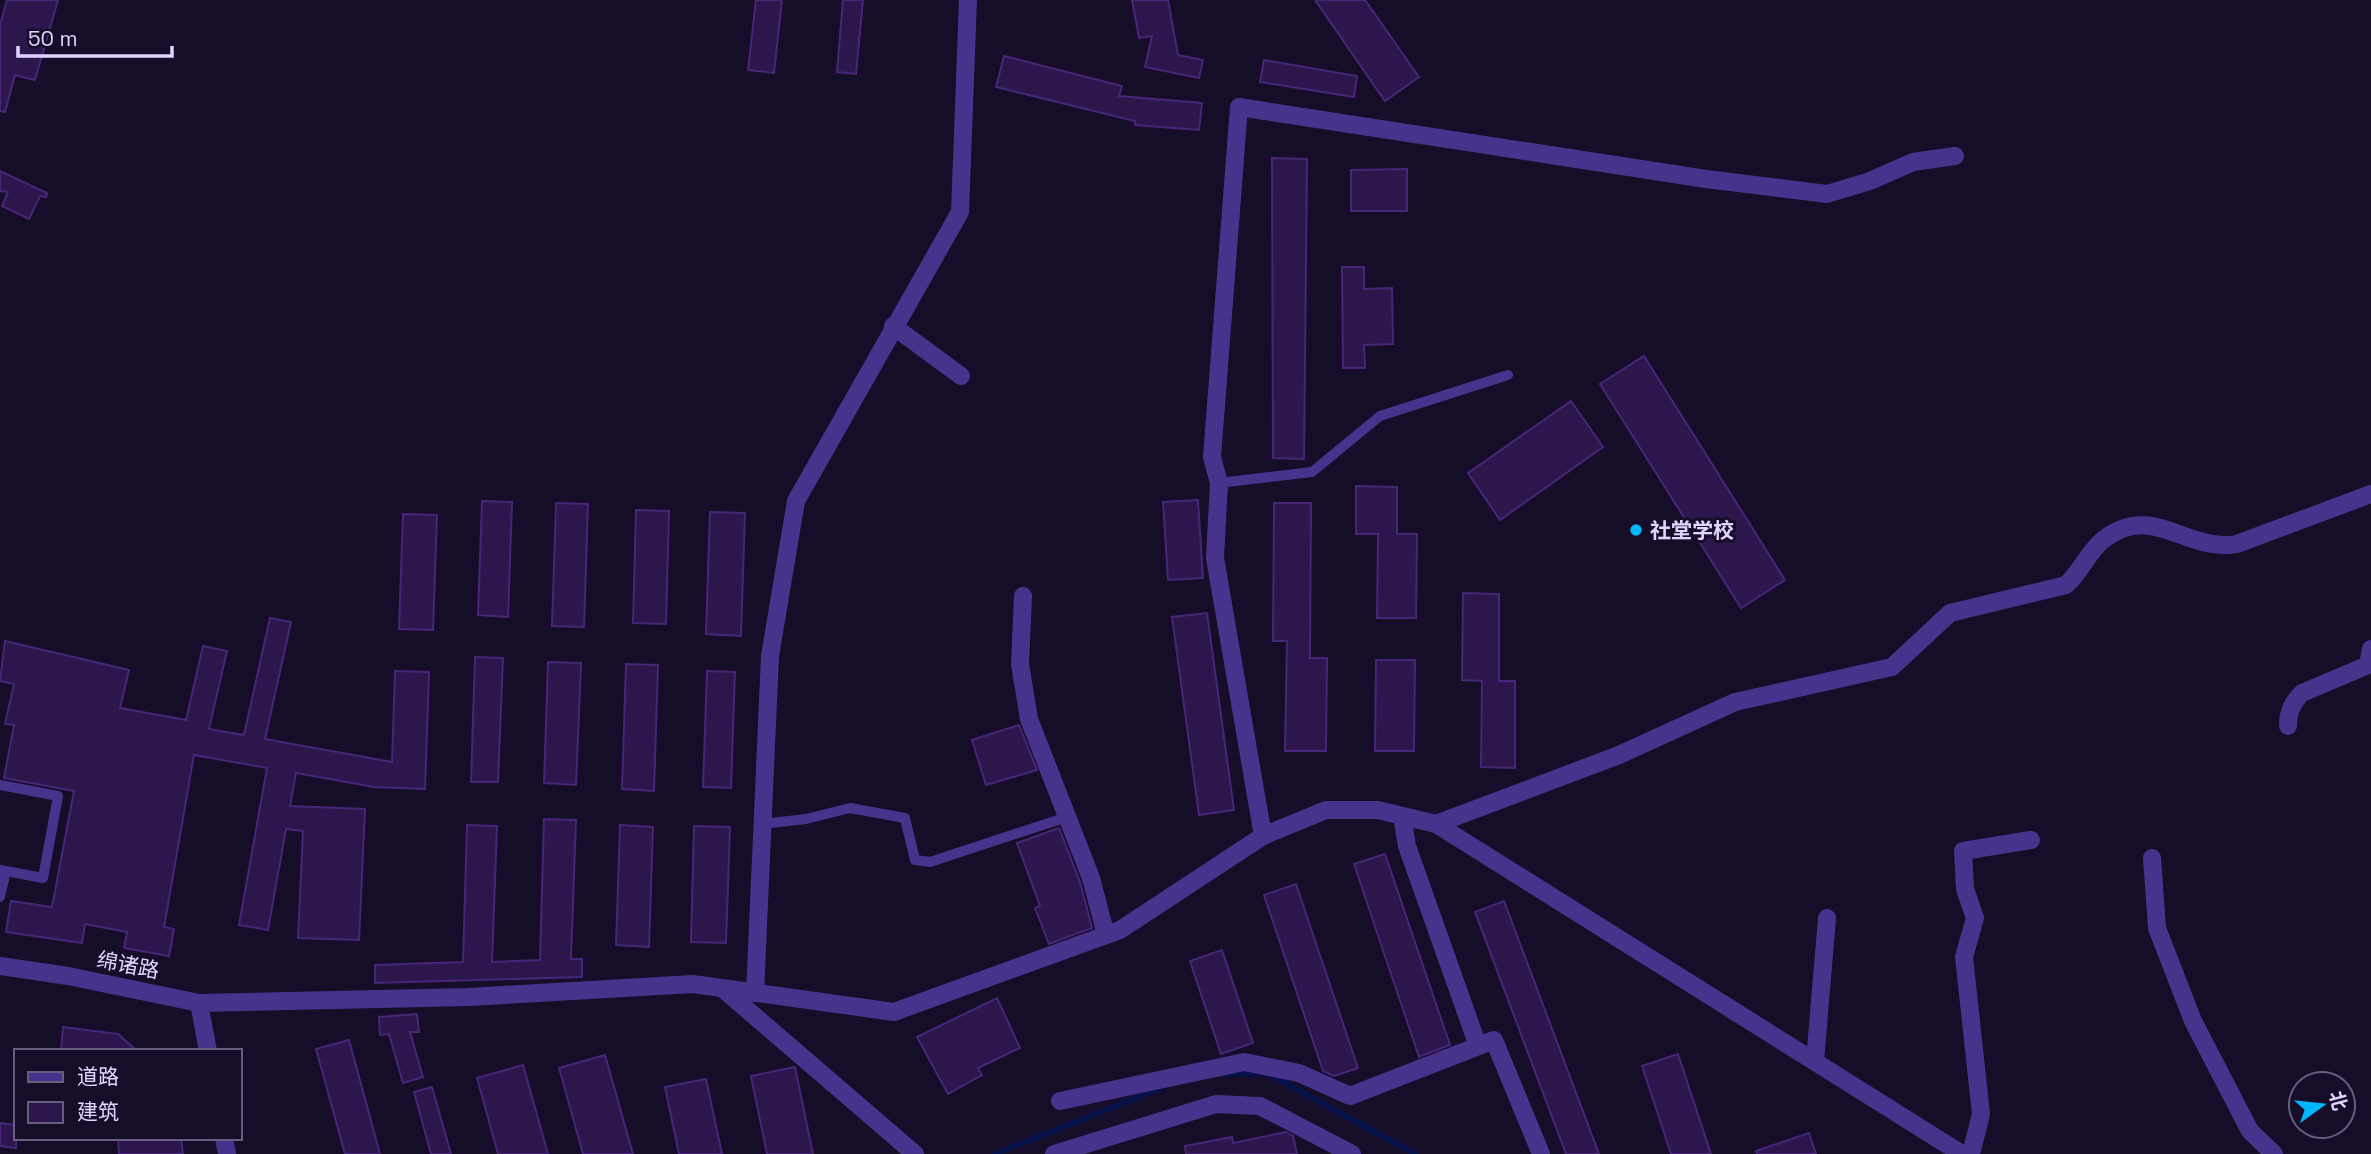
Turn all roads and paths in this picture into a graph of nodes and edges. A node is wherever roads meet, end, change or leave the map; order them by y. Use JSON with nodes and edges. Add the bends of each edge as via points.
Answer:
{"nodes":[{"id":1,"x":968,"y":0,"type":"edge"},
{"id":2,"x":1955,"y":156,"type":"dead end"},
{"id":3,"x":893,"y":326,"type":"junction"},
{"id":4,"x":1508,"y":375,"type":"dead end"},
{"id":5,"x":961,"y":376,"type":"dead end"},
{"id":6,"x":1219,"y":483,"type":"junction"},
{"id":7,"x":2371,"y":494,"type":"edge"},
{"id":8,"x":1023,"y":596,"type":"dead end"},
{"id":9,"x":2371,"y":649,"type":"edge"},
{"id":10,"x":2288,"y":726,"type":"dead end"},
{"id":11,"x":0,"y":785,"type":"edge"},
{"id":12,"x":1402,"y":816,"type":"junction"},
{"id":13,"x":1067,"y":817,"type":"junction"},
{"id":14,"x":762,"y":824,"type":"junction"},
{"id":15,"x":1436,"y":824,"type":"junction"},
{"id":16,"x":1263,"y":836,"type":"junction"},
{"id":17,"x":2031,"y":841,"type":"dead end"},
{"id":18,"x":2152,"y":858,"type":"dead end"},
{"id":19,"x":3,"y":870,"type":"edge"},
{"id":20,"x":0,"y":897,"type":"edge"},
{"id":21,"x":1827,"y":918,"type":"dead end"},
{"id":22,"x":1106,"y":935,"type":"junction"},
{"id":23,"x":0,"y":966,"type":"edge"},
{"id":24,"x":722,"y":988,"type":"junction"},
{"id":25,"x":755,"y":993,"type":"junction"},
{"id":26,"x":199,"y":1003,"type":"junction"},
{"id":27,"x":1478,"y":1046,"type":"junction"},
{"id":28,"x":208,"y":1049,"type":"edge"},
{"id":29,"x":1815,"y":1062,"type":"junction"},
{"id":30,"x":1060,"y":1101,"type":"dead end"},
{"id":31,"x":915,"y":1154,"type":"edge"},
{"id":32,"x":1054,"y":1154,"type":"edge"},
{"id":33,"x":1352,"y":1154,"type":"edge"},
{"id":34,"x":1541,"y":1154,"type":"edge"},
{"id":35,"x":1962,"y":1154,"type":"edge"},
{"id":36,"x":1971,"y":1154,"type":"edge"},
{"id":37,"x":2274,"y":1154,"type":"edge"}],
"edges":[{"from":1,"to":3,"type":"street","via":[[960,212]]},
{"from":2,"to":6,"type":"street","via":[[1913,162],[1827,194],[1239,107],[1212,457]]},
{"from":3,"to":5,"type":"street"},
{"from":3,"to":14,"type":"street","via":[[796,502],[770,656]]},
{"from":4,"to":6,"type":"lane","via":[[1380,416],[1312,471]]},
{"from":6,"to":16,"type":"street","via":[[1215,558]]},
{"from":7,"to":15,"type":"street","via":[[2223,547],[2198,543],[2164,528],[2127,528],[2104,539],[2066,585],[1950,613],[1892,667],[1735,702],[1619,755]]},
{"from":8,"to":13,"type":"street","via":[[1020,664],[1029,719]]},
{"from":9,"to":10,"type":"street","via":[[2368,664],[2295,699]]},
{"from":11,"to":19,"type":"lane","via":[[58,796],[43,878]]},
{"from":12,"to":15,"type":"street","name":"绵诸路"},
{"from":12,"to":16,"type":"street","name":"绵诸路","via":[[1378,810],[1326,810]]},
{"from":12,"to":27,"type":"street","via":[[1408,846]]},
{"from":13,"to":14,"type":"lane","via":[[930,862],[915,860],[905,818],[850,808]]},
{"from":13,"to":22,"type":"street","via":[[1091,878]]},
{"from":14,"to":25,"type":"street"},
{"from":15,"to":29,"type":"street","name":"绵诸路"},
{"from":16,"to":22,"type":"street","name":"绵诸路"},
{"from":17,"to":36,"type":"street","via":[[1963,851],[1965,889],[1975,918],[1964,957],[1980,1114]]},
{"from":18,"to":37,"type":"street","via":[[2157,928],[2193,1021],[2250,1131]]},
{"from":19,"to":20,"type":"lane"},
{"from":21,"to":29,"type":"street"},
{"from":22,"to":25,"type":"street","name":"绵诸路","via":[[894,1012]]},
{"from":23,"to":26,"type":"street","name":"绵诸路"},
{"from":24,"to":25,"type":"street","name":"绵诸路"},
{"from":24,"to":26,"type":"street","name":"绵诸路","via":[[693,984],[470,998]]},
{"from":24,"to":31,"type":"street"},
{"from":26,"to":28,"type":"street"},
{"from":27,"to":30,"type":"street","via":[[1350,1096],[1299,1073],[1244,1062]]},
{"from":27,"to":34,"type":"street","via":[[1494,1040]]},
{"from":29,"to":35,"type":"street","name":"绵诸路"},
{"from":32,"to":33,"type":"street","via":[[1216,1104],[1260,1106]]}]}
